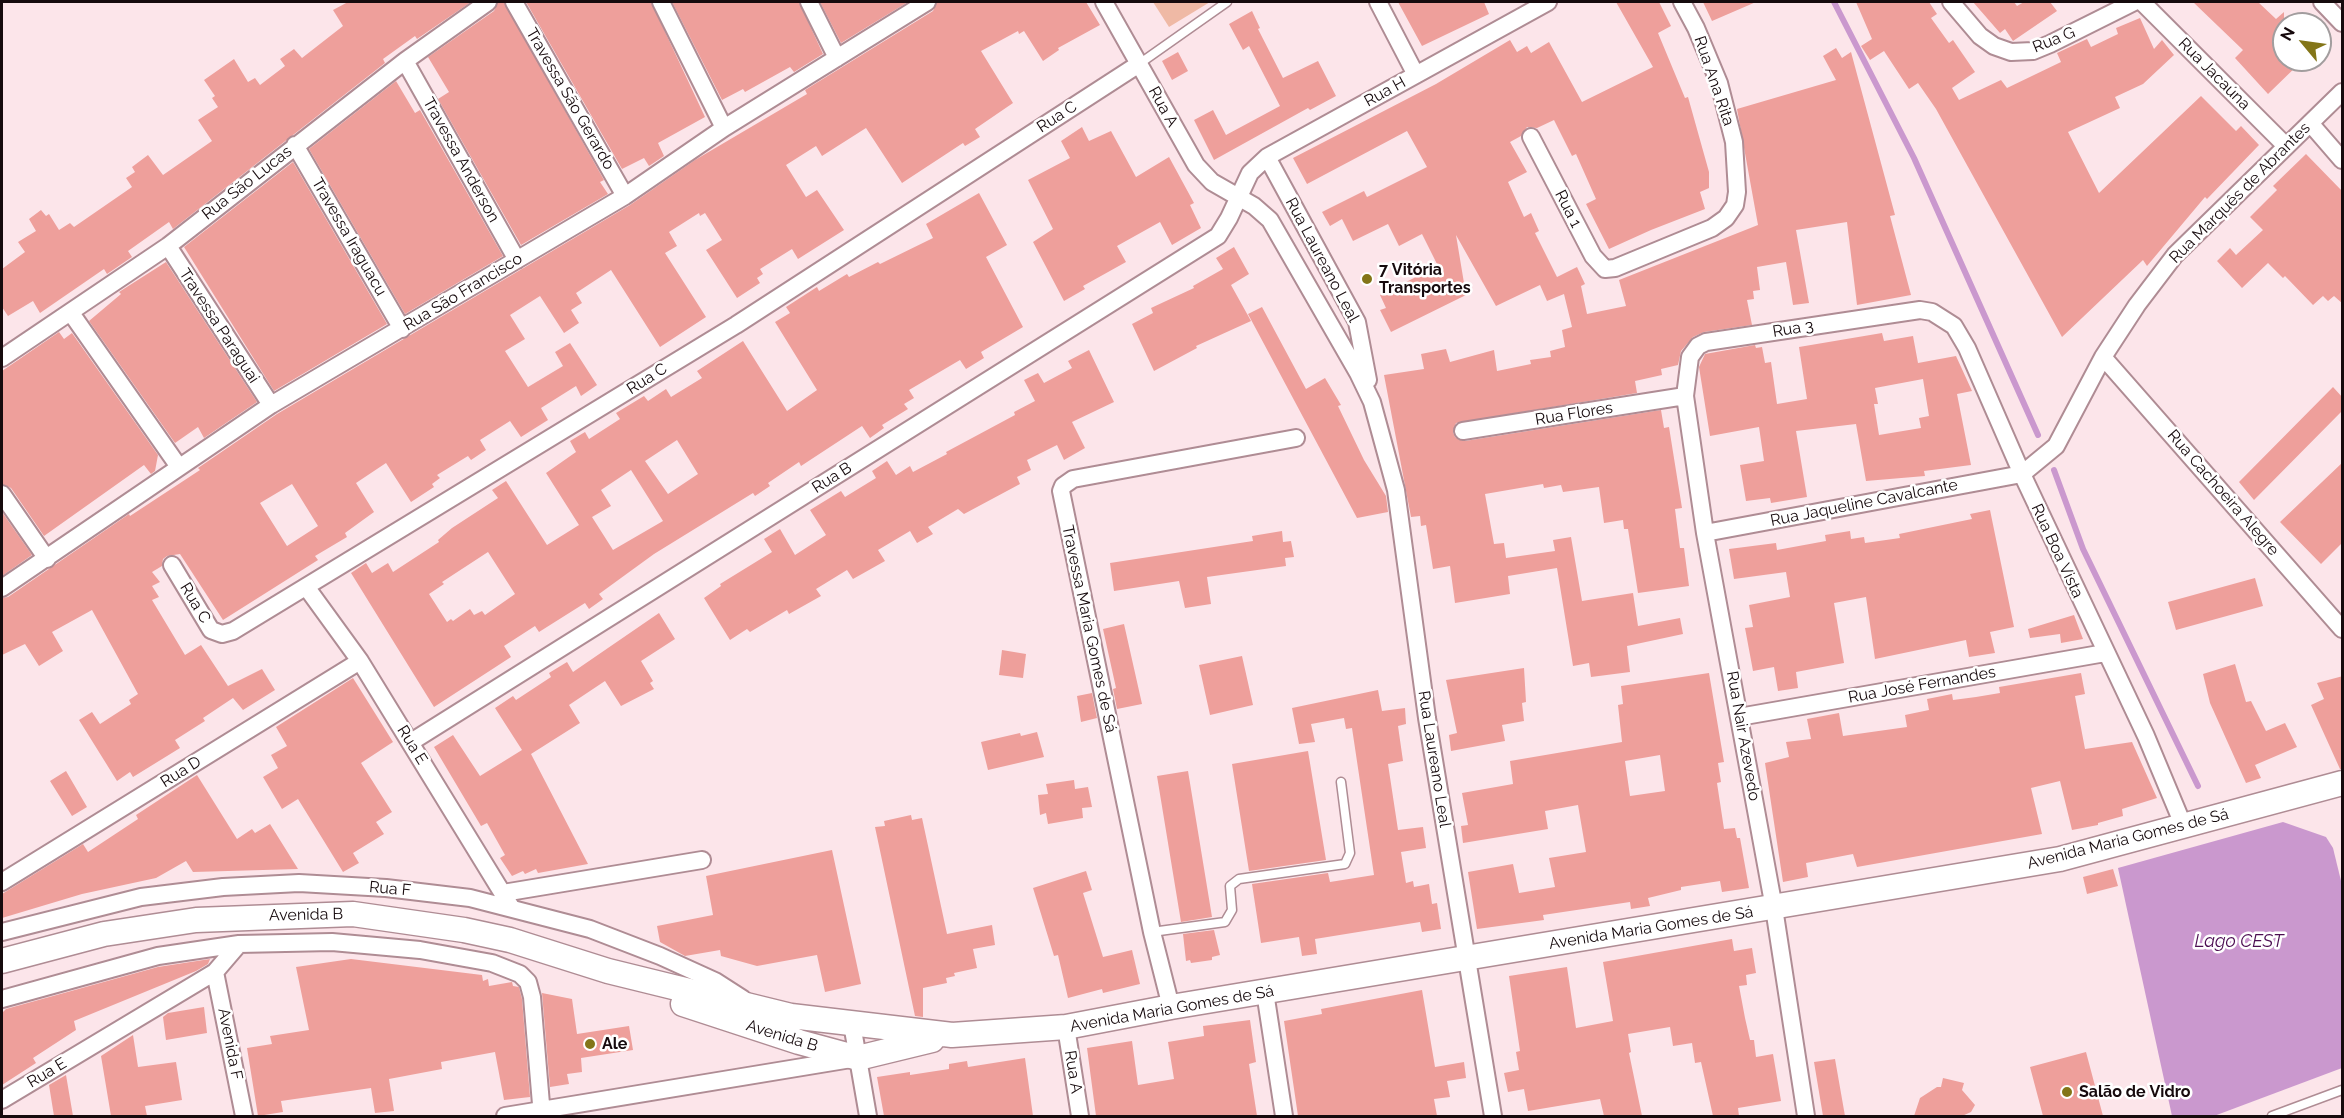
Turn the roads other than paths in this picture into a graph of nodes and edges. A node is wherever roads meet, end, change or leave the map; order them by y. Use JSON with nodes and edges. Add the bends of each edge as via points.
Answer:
{"nodes":[{"id":1,"x":488,"y":2,"type":"edge"},
{"id":2,"x":514,"y":2,"type":"edge"},
{"id":3,"x":661,"y":2,"type":"edge"},
{"id":4,"x":809,"y":2,"type":"edge"},
{"id":5,"x":927,"y":2,"type":"edge"},
{"id":6,"x":1104,"y":2,"type":"edge"},
{"id":7,"x":1227,"y":2,"type":"edge"},
{"id":8,"x":1378,"y":2,"type":"edge"},
{"id":9,"x":1548,"y":2,"type":"edge"},
{"id":10,"x":1682,"y":2,"type":"edge"},
{"id":11,"x":1951,"y":2,"type":"edge"},
{"id":12,"x":2134,"y":2,"type":"edge"},
{"id":13,"x":2142,"y":2,"type":"edge"},
{"id":14,"x":2322,"y":2,"type":"edge"},
{"id":15,"x":2343,"y":23,"type":"edge"},
{"id":16,"x":837,"y":58,"type":"junction"},
{"id":17,"x":405,"y":60,"type":"junction"},
{"id":18,"x":1139,"y":64,"type":"junction"},
{"id":19,"x":1416,"y":75,"type":"junction"},
{"id":20,"x":2343,"y":92,"type":"edge"},
{"id":21,"x":2310,"y":123,"type":"junction"},
{"id":22,"x":724,"y":128,"type":"junction"},
{"id":23,"x":1531,"y":136,"type":"dead end"},
{"id":24,"x":295,"y":145,"type":"junction"},
{"id":25,"x":2286,"y":146,"type":"junction"},
{"id":26,"x":1268,"y":157,"type":"junction"},
{"id":27,"x":2343,"y":160,"type":"edge"},
{"id":28,"x":626,"y":196,"type":"junction"},
{"id":29,"x":1238,"y":198,"type":"junction"},
{"id":30,"x":168,"y":246,"type":"junction"},
{"id":31,"x":517,"y":260,"type":"junction"},
{"id":32,"x":1615,"y":268,"type":"joint"},
{"id":33,"x":1902,"y":312,"type":"joint"},
{"id":34,"x":71,"y":313,"type":"junction"},
{"id":35,"x":402,"y":329,"type":"junction"},
{"id":36,"x":1690,"y":357,"type":"joint"},
{"id":37,"x":2103,"y":357,"type":"junction"},
{"id":38,"x":2,"y":358,"type":"edge"},
{"id":39,"x":1685,"y":396,"type":"junction"},
{"id":40,"x":1372,"y":402,"type":"junction"},
{"id":41,"x":271,"y":405,"type":"junction"},
{"id":42,"x":1463,"y":431,"type":"dead end"},
{"id":43,"x":1296,"y":438,"type":"dead end"},
{"id":44,"x":180,"y":467,"type":"junction"},
{"id":45,"x":2022,"y":474,"type":"junction"},
{"id":46,"x":2,"y":494,"type":"edge"},
{"id":47,"x":1706,"y":532,"type":"junction"},
{"id":48,"x":47,"y":559,"type":"junction"},
{"id":49,"x":172,"y":565,"type":"dead end"},
{"id":50,"x":2,"y":588,"type":"edge"},
{"id":51,"x":307,"y":588,"type":"junction"},
{"id":52,"x":2343,"y":629,"type":"edge"},
{"id":53,"x":2105,"y":653,"type":"junction"},
{"id":54,"x":360,"y":661,"type":"junction"},
{"id":55,"x":1739,"y":717,"type":"junction"},
{"id":56,"x":411,"y":742,"type":"junction"},
{"id":57,"x":1341,"y":782,"type":"dead end"},
{"id":58,"x":2343,"y":783,"type":"edge"},
{"id":59,"x":2184,"y":827,"type":"junction"},
{"id":60,"x":702,"y":860,"type":"dead end"},
{"id":61,"x":2,"y":882,"type":"edge"},
{"id":62,"x":506,"y":900,"type":"junction"},
{"id":63,"x":1774,"y":908,"type":"junction"},
{"id":64,"x":2,"y":932,"type":"edge"},
{"id":65,"x":1152,"y":932,"type":"junction"},
{"id":66,"x":239,"y":944,"type":"junction"},
{"id":67,"x":1466,"y":958,"type":"junction"},
{"id":68,"x":2,"y":961,"type":"edge"},
{"id":69,"x":608,"y":970,"type":"junction"},
{"id":70,"x":215,"y":972,"type":"junction"},
{"id":71,"x":1264,"y":992,"type":"junction"},
{"id":72,"x":2,"y":999,"type":"edge"},
{"id":73,"x":1171,"y":1007,"type":"junction"},
{"id":74,"x":760,"y":1009,"type":"junction"},
{"id":75,"x":852,"y":1024,"type":"junction"},
{"id":76,"x":1066,"y":1028,"type":"junction"},
{"id":77,"x":952,"y":1035,"type":"junction"},
{"id":78,"x":858,"y":1058,"type":"junction"},
{"id":79,"x":2343,"y":1090,"type":"edge"},
{"id":80,"x":2,"y":1100,"type":"edge"},
{"id":81,"x":542,"y":1114,"type":"edge"},
{"id":82,"x":244,"y":1116,"type":"edge"},
{"id":83,"x":505,"y":1116,"type":"edge"},
{"id":84,"x":868,"y":1116,"type":"edge"},
{"id":85,"x":1080,"y":1116,"type":"edge"},
{"id":86,"x":1284,"y":1116,"type":"edge"},
{"id":87,"x":1493,"y":1116,"type":"edge"},
{"id":88,"x":1806,"y":1116,"type":"edge"},
{"id":89,"x":2272,"y":1116,"type":"edge"}],
"edges":[{"from":1,"to":17,"type":"street","name":"Rua São Lucas"},
{"from":2,"to":28,"type":"street","name":"Travessa São Gerardo"},
{"from":3,"to":22,"type":"street"},
{"from":4,"to":16,"type":"street"},
{"from":5,"to":16,"type":"street","name":"Rua São Francisco"},
{"from":6,"to":18,"type":"street","name":"Rua A"},
{"from":7,"to":18,"type":"lane"},
{"from":8,"to":19,"type":"street"},
{"from":9,"to":19,"type":"street","name":"Rua H"},
{"from":10,"to":32,"type":"street","name":"Rua Ana Rita","via":[[1719,83],[1732,132],[1735,205],[1712,228]]},
{"from":11,"to":12,"type":"street","name":"Rua G","via":[[1980,36],[2012,52],[2049,45]]},
{"from":13,"to":25,"type":"street","name":"Rua Jacaúna"},
{"from":14,"to":15,"type":"street"},
{"from":16,"to":22,"type":"street","name":"Rua São Francisco"},
{"from":17,"to":24,"type":"street","name":"Rua São Lucas"},
{"from":17,"to":31,"type":"street","name":"Travessa Anderson"},
{"from":18,"to":29,"type":"street","name":"Rua A","via":[[1196,165],[1212,182]]},
{"from":18,"to":51,"type":"street","name":"Rua C","via":[[736,324]]},
{"from":19,"to":26,"type":"street","name":"Rua H"},
{"from":20,"to":21,"type":"street","name":"Rua Marquês de Abrantes"},
{"from":21,"to":25,"type":"street","name":"Rua Marquês de Abrantes"},
{"from":21,"to":27,"type":"street"},
{"from":22,"to":28,"type":"street","name":"Rua São Francisco"},
{"from":23,"to":32,"type":"street","name":"Rua 1","via":[[1593,256],[1605,269]]},
{"from":24,"to":30,"type":"street","name":"Rua São Lucas"},
{"from":24,"to":35,"type":"street","name":"Travessa Iraguacu"},
{"from":25,"to":37,"type":"street","name":"Rua Marquês de Abrantes","via":[[2175,255]]},
{"from":26,"to":29,"type":"street","name":"Rua H","via":[[1250,173]]},
{"from":26,"to":40,"type":"street","name":"Rua Laureano Leal","via":[[1357,322]]},
{"from":28,"to":31,"type":"street","name":"Rua São Francisco"},
{"from":29,"to":40,"type":"street","name":"Rua Laureano Leal","via":[[1270,220]]},
{"from":29,"to":56,"type":"street","name":"Rua B","via":[[1218,236]]},
{"from":30,"to":34,"type":"street","name":"Rua São Lucas"},
{"from":30,"to":41,"type":"street","name":"Travessa Paraguai"},
{"from":31,"to":35,"type":"street","name":"Rua São Francisco"},
{"from":33,"to":36,"type":"street","name":"Rua 3","via":[[1707,342]]},
{"from":33,"to":45,"type":"street","name":"Rua Boa Vista","via":[[1932,312],[1954,326]]},
{"from":34,"to":38,"type":"street","name":"Rua São Lucas"},
{"from":34,"to":44,"type":"street"},
{"from":35,"to":41,"type":"street","name":"Rua São Francisco"},
{"from":36,"to":39,"type":"street","name":"Rua Nair Azevedo"},
{"from":37,"to":45,"type":"street","name":"Rua Marquês de Abrantes","via":[[2056,446]]},
{"from":37,"to":52,"type":"street","name":"Rua Cachoeira Alegre"},
{"from":39,"to":42,"type":"street","name":"Rua Flores"},
{"from":39,"to":47,"type":"street","name":"Rua Nair Azevedo"},
{"from":40,"to":67,"type":"street","name":"Rua Laureano Leal","via":[[1396,490],[1427,718]]},
{"from":41,"to":44,"type":"street","name":"Rua São Francisco"},
{"from":43,"to":65,"type":"street","name":"Travessa Maria Gomes de Sá","via":[[1072,479],[1060,491]]},
{"from":44,"to":48,"type":"street","name":"Rua São Francisco"},
{"from":45,"to":47,"type":"street","name":"Rua Jaqueline Cavalcante"},
{"from":45,"to":53,"type":"street","name":"Rua Boa Vista"},
{"from":46,"to":48,"type":"street"},
{"from":47,"to":55,"type":"street","name":"Rua Nair Azevedo"},
{"from":48,"to":50,"type":"street","name":"Rua São Francisco"},
{"from":49,"to":51,"type":"street","name":"Rua C","via":[[211,630],[222,634]]},
{"from":51,"to":54,"type":"street","name":"Rua E"},
{"from":53,"to":55,"type":"street","name":"Rua José Fernandes"},
{"from":53,"to":59,"type":"street","name":"Rua Boa Vista","via":[[2146,736]]},
{"from":54,"to":56,"type":"street","name":"Rua E"},
{"from":54,"to":61,"type":"street","name":"Rua D"},
{"from":55,"to":63,"type":"street","name":"Rua Nair Azevedo"},
{"from":56,"to":62,"type":"street","name":"Rua E"},
{"from":57,"to":65,"type":"lane","via":[[1350,852],[1345,864],[1239,879],[1230,886],[1232,910],[1225,922]]},
{"from":58,"to":59,"type":"street","name":"Avenida Maria Gomes de Sá"},
{"from":59,"to":63,"type":"street","name":"Avenida Maria Gomes de Sá","via":[[2060,859]]},
{"from":60,"to":62,"type":"street","name":"Rua F"},
{"from":62,"to":64,"type":"street","name":"Rua F","via":[[299,883],[234,886],[141,897]]},
{"from":62,"to":74,"type":"street","name":"Rua F","via":[[660,956],[715,981]]},
{"from":63,"to":67,"type":"street","name":"Avenida Maria Gomes de Sá"},
{"from":63,"to":88,"type":"street","name":"Rua Nair Azevedo"},
{"from":65,"to":73,"type":"street","name":"Travessa Maria Gomes de Sá"},
{"from":66,"to":70,"type":"street","name":"Rua E"},
{"from":66,"to":72,"type":"street","via":[[158,956]]},
{"from":66,"to":81,"type":"street","via":[[332,942],[420,951],[492,963],[520,974],[528,982],[532,997]]},
{"from":67,"to":71,"type":"street","name":"Avenida Maria Gomes de Sá"},
{"from":67,"to":87,"type":"street","name":"Rua Laureano Leal"},
{"from":68,"to":69,"type":"street","name":"Avenida B","via":[[104,934],[196,920],[353,915],[464,930]]},
{"from":69,"to":74,"type":"street","name":"Avenida B"},
{"from":69,"to":78,"type":"street","name":"Avenida B","via":[[630,986]]},
{"from":70,"to":80,"type":"street","name":"Rua E"},
{"from":70,"to":82,"type":"street","name":"Avenida F"},
{"from":71,"to":73,"type":"street","name":"Avenida Maria Gomes de Sá"},
{"from":71,"to":86,"type":"street"},
{"from":73,"to":76,"type":"street","name":"Avenida Maria Gomes de Sá"},
{"from":74,"to":75,"type":"street","name":"Avenida B"},
{"from":75,"to":77,"type":"street","name":"Avenida Maria Gomes de Sá"},
{"from":75,"to":78,"type":"street"},
{"from":76,"to":77,"type":"street","name":"Avenida Maria Gomes de Sá"},
{"from":76,"to":85,"type":"street","name":"Rua A"},
{"from":77,"to":78,"type":"street","name":"Avenida Maria Gomes de Sá"},
{"from":78,"to":81,"type":"street","name":"Avenida Maria Gomes de Sá"},
{"from":78,"to":84,"type":"street"},
{"from":79,"to":89,"type":"lane"},
{"from":81,"to":83,"type":"street","name":"Avenida Maria Gomes de Sá"}]}
